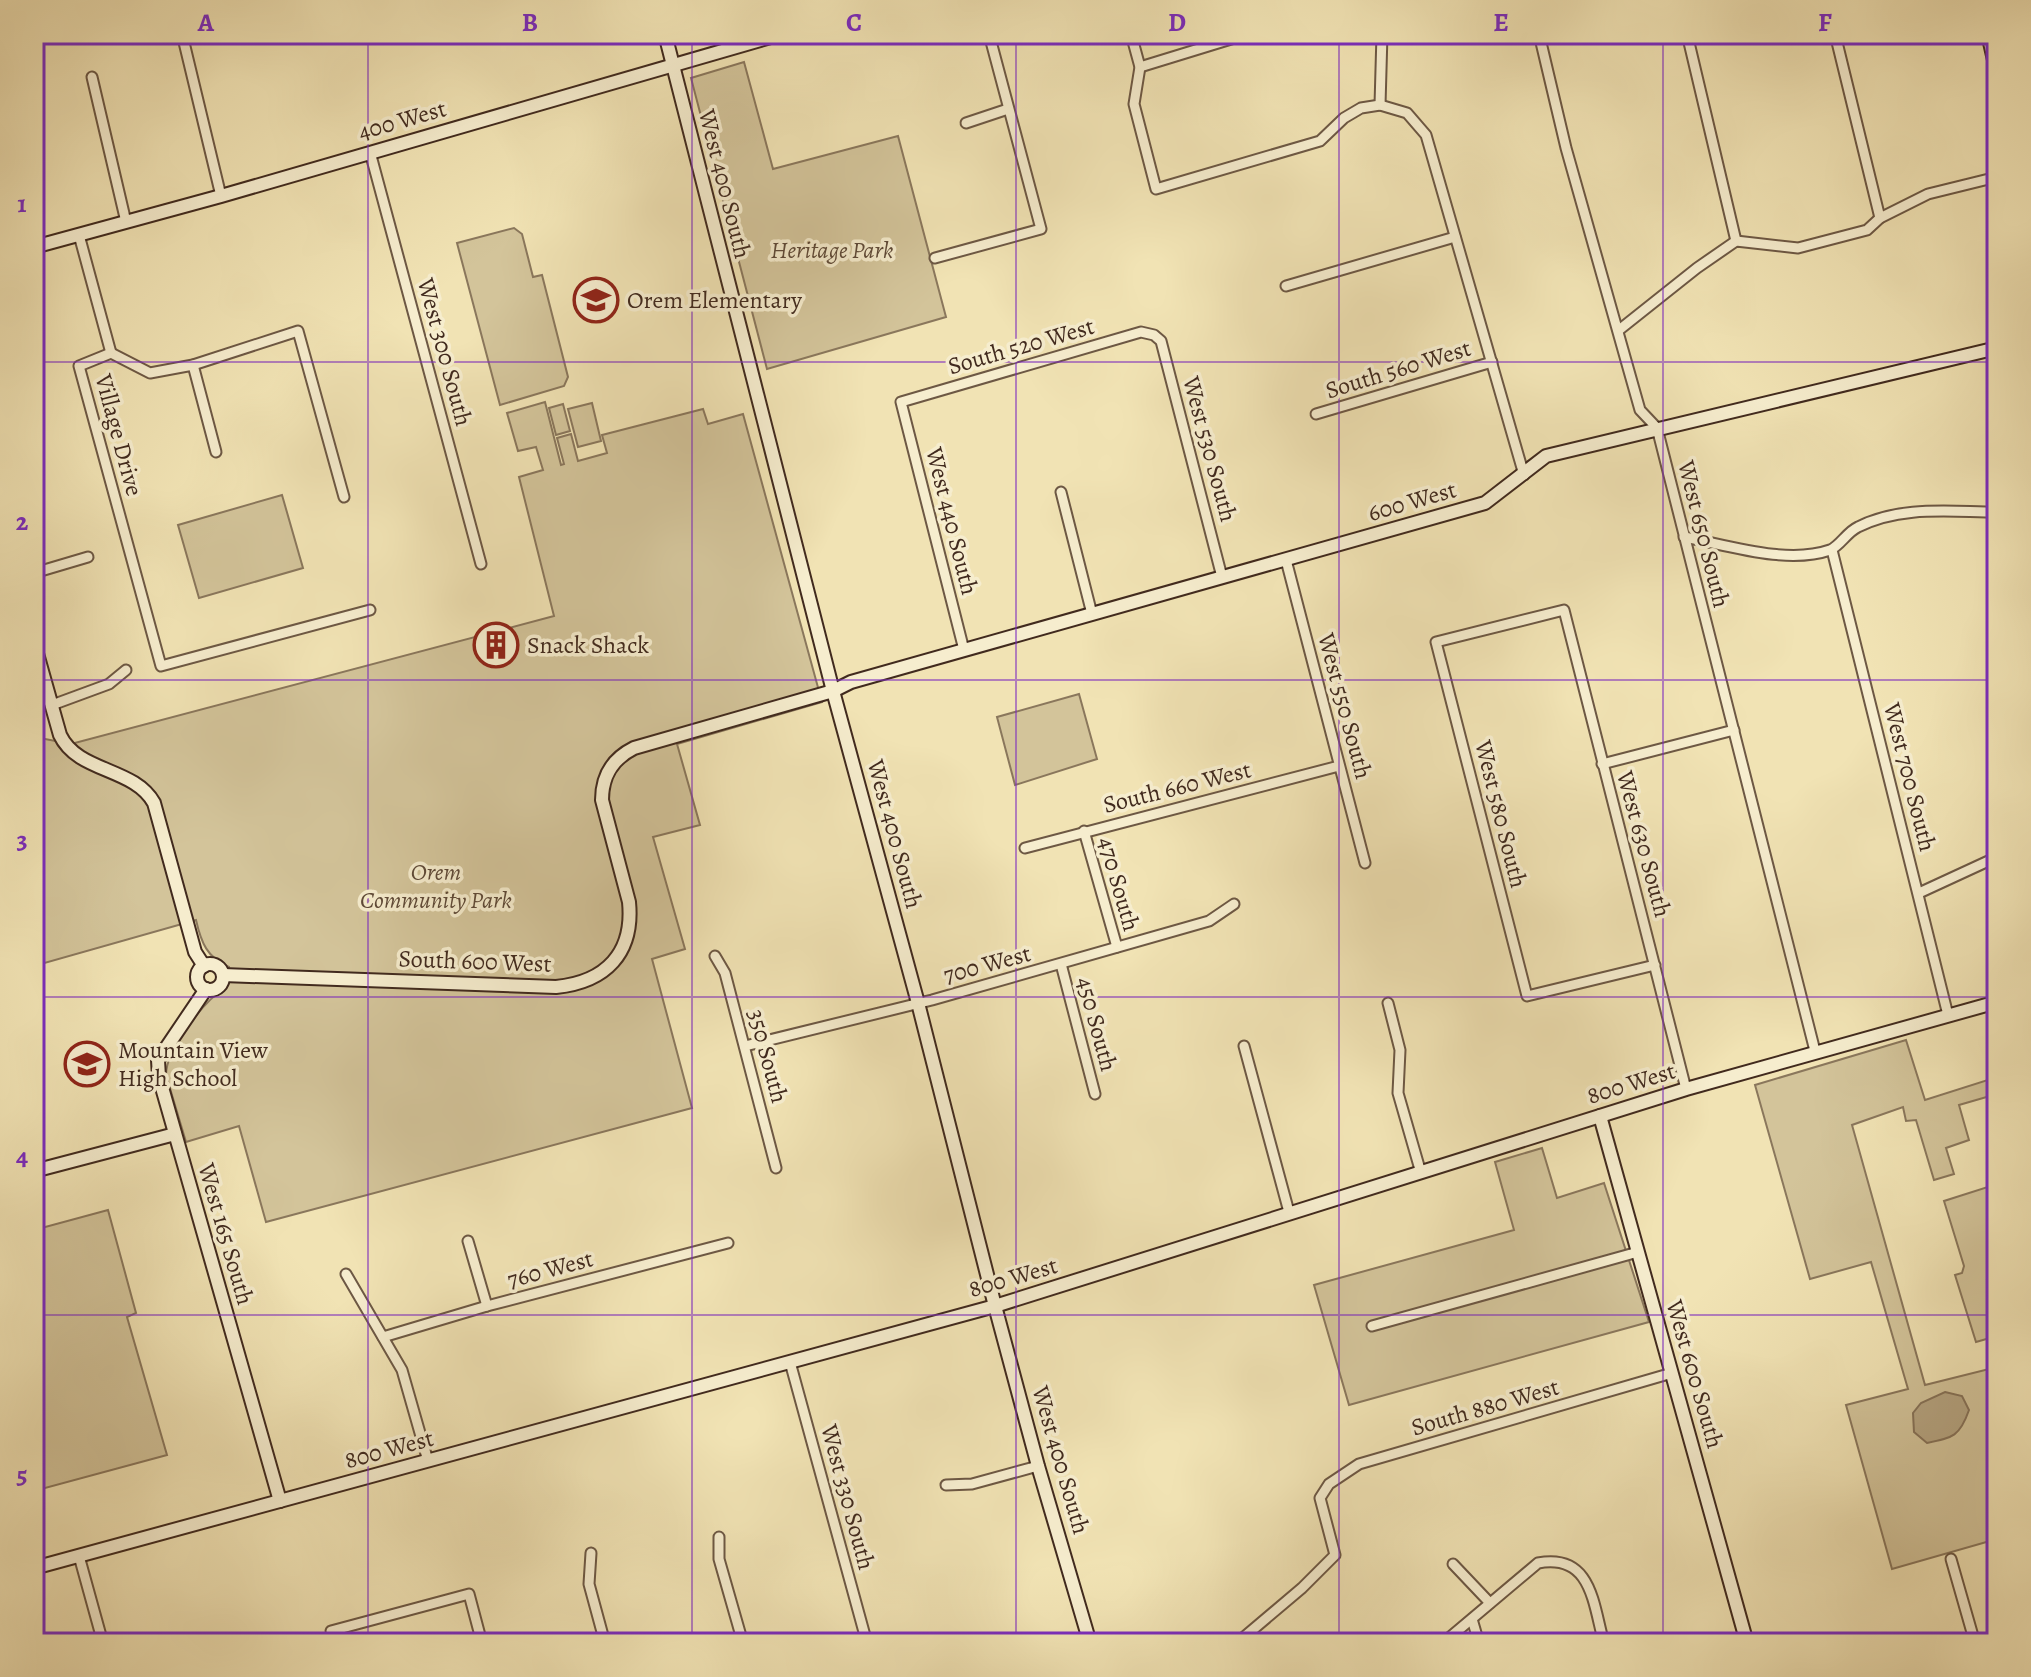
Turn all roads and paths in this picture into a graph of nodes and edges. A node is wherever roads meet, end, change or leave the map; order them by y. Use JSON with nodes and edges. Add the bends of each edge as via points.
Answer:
{"nodes":[{"id":1,"x":182,"y":34,"type":"edge"},
{"id":2,"x":665,"y":34,"type":"edge"},
{"id":3,"x":781,"y":34,"type":"edge"},
{"id":4,"x":989,"y":34,"type":"edge"},
{"id":5,"x":1131,"y":34,"type":"edge"},
{"id":6,"x":1382,"y":34,"type":"edge"},
{"id":7,"x":1539,"y":34,"type":"edge"},
{"id":8,"x":1687,"y":34,"type":"edge"},
{"id":9,"x":1835,"y":34,"type":"edge"},
{"id":10,"x":1988,"y":34,"type":"edge"},
{"id":11,"x":1241,"y":36,"type":"dead end"},
{"id":12,"x":673,"y":67,"type":"junction"},
{"id":13,"x":1140,"y":67,"type":"junction"},
{"id":14,"x":1997,"y":73,"type":"edge"},
{"id":15,"x":92,"y":77,"type":"dead end"},
{"id":16,"x":1380,"y":105,"type":"junction"},
{"id":17,"x":1008,"y":109,"type":"junction"},
{"id":18,"x":966,"y":123,"type":"dead end"},
{"id":19,"x":370,"y":152,"type":"junction"},
{"id":20,"x":1997,"y":177,"type":"edge"},
{"id":21,"x":221,"y":196,"type":"junction"},
{"id":22,"x":1880,"y":218,"type":"junction"},
{"id":23,"x":126,"y":222,"type":"junction"},
{"id":24,"x":79,"y":235,"type":"junction"},
{"id":25,"x":1455,"y":237,"type":"junction"},
{"id":26,"x":1736,"y":241,"type":"junction"},
{"id":27,"x":34,"y":247,"type":"edge"},
{"id":28,"x":935,"y":258,"type":"dead end"},
{"id":29,"x":1286,"y":286,"type":"dead end"},
{"id":30,"x":1619,"y":330,"type":"junction"},
{"id":31,"x":1154,"y":335,"type":"joint"},
{"id":32,"x":1997,"y":348,"type":"edge"},
{"id":33,"x":111,"y":353,"type":"junction"},
{"id":34,"x":1492,"y":362,"type":"junction"},
{"id":35,"x":193,"y":365,"type":"junction"},
{"id":36,"x":901,"y":402,"type":"joint"},
{"id":37,"x":1316,"y":414,"type":"dead end"},
{"id":38,"x":1657,"y":428,"type":"junction"},
{"id":39,"x":216,"y":452,"type":"dead end"},
{"id":40,"x":1524,"y":475,"type":"junction"},
{"id":41,"x":1061,"y":492,"type":"dead end"},
{"id":42,"x":344,"y":497,"type":"dead end"},
{"id":43,"x":1997,"y":512,"type":"edge"},
{"id":44,"x":1684,"y":537,"type":"junction"},
{"id":45,"x":1832,"y":550,"type":"junction"},
{"id":46,"x":88,"y":557,"type":"dead end"},
{"id":47,"x":1286,"y":560,"type":"junction"},
{"id":48,"x":481,"y":564,"type":"dead end"},
{"id":49,"x":34,"y":573,"type":"edge"},
{"id":50,"x":1222,"y":577,"type":"junction"},
{"id":51,"x":370,"y":610,"type":"dead end"},
{"id":52,"x":1564,"y":610,"type":"joint"},
{"id":53,"x":1092,"y":614,"type":"junction"},
{"id":54,"x":34,"y":643,"type":"edge"},
{"id":55,"x":964,"y":650,"type":"junction"},
{"id":56,"x":126,"y":670,"type":"dead end"},
{"id":57,"x":833,"y":691,"type":"junction"},
{"id":58,"x":52,"y":705,"type":"junction"},
{"id":59,"x":1734,"y":730,"type":"junction"},
{"id":60,"x":1602,"y":764,"type":"junction"},
{"id":61,"x":1339,"y":766,"type":"junction"},
{"id":62,"x":1084,"y":831,"type":"junction"},
{"id":63,"x":1025,"y":848,"type":"dead end"},
{"id":64,"x":1997,"y":857,"type":"edge"},
{"id":65,"x":1365,"y":863,"type":"dead end"},
{"id":66,"x":1919,"y":893,"type":"junction"},
{"id":67,"x":1234,"y":904,"type":"dead end"},
{"id":68,"x":1117,"y":947,"type":"junction"},
{"id":69,"x":715,"y":956,"type":"dead end"},
{"id":70,"x":1061,"y":964,"type":"junction"},
{"id":71,"x":1655,"y":965,"type":"junction"},
{"id":72,"x":204,"y":966,"type":"junction"},
{"id":73,"x":223,"y":975,"type":"junction"},
{"id":74,"x":206,"y":989,"type":"junction"},
{"id":75,"x":1997,"y":1002,"type":"edge"},
{"id":76,"x":918,"y":1003,"type":"junction"},
{"id":77,"x":1388,"y":1003,"type":"dead end"},
{"id":78,"x":1948,"y":1015,"type":"junction"},
{"id":79,"x":745,"y":1046,"type":"junction"},
{"id":80,"x":1244,"y":1046,"type":"dead end"},
{"id":81,"x":1815,"y":1051,"type":"junction"},
{"id":82,"x":1686,"y":1089,"type":"junction"},
{"id":83,"x":1095,"y":1094,"type":"dead end"},
{"id":84,"x":1600,"y":1116,"type":"junction"},
{"id":85,"x":175,"y":1134,"type":"junction"},
{"id":86,"x":776,"y":1168,"type":"dead end"},
{"id":87,"x":34,"y":1171,"type":"edge"},
{"id":88,"x":1421,"y":1173,"type":"junction"},
{"id":89,"x":1289,"y":1212,"type":"junction"},
{"id":90,"x":468,"y":1241,"type":"dead end"},
{"id":91,"x":728,"y":1243,"type":"dead end"},
{"id":92,"x":1638,"y":1252,"type":"junction"},
{"id":93,"x":346,"y":1274,"type":"dead end"},
{"id":94,"x":487,"y":1306,"type":"junction"},
{"id":95,"x":995,"y":1306,"type":"junction"},
{"id":96,"x":1372,"y":1326,"type":"dead end"},
{"id":97,"x":383,"y":1337,"type":"junction"},
{"id":98,"x":790,"y":1362,"type":"junction"},
{"id":99,"x":1672,"y":1373,"type":"junction"},
{"id":100,"x":428,"y":1461,"type":"junction"},
{"id":101,"x":1038,"y":1466,"type":"junction"},
{"id":102,"x":946,"y":1485,"type":"dead end"},
{"id":103,"x":280,"y":1501,"type":"junction"},
{"id":104,"x":719,"y":1537,"type":"dead end"},
{"id":105,"x":591,"y":1553,"type":"dead end"},
{"id":106,"x":79,"y":1556,"type":"junction"},
{"id":107,"x":1951,"y":1559,"type":"dead end"},
{"id":108,"x":1453,"y":1564,"type":"dead end"},
{"id":109,"x":34,"y":1568,"type":"edge"},
{"id":110,"x":1490,"y":1603,"type":"junction"},
{"id":111,"x":1472,"y":1619,"type":"junction"},
{"id":112,"x":103,"y":1643,"type":"edge"},
{"id":113,"x":334,"y":1643,"type":"edge"},
{"id":114,"x":482,"y":1643,"type":"edge"},
{"id":115,"x":605,"y":1643,"type":"edge"},
{"id":116,"x":743,"y":1643,"type":"edge"},
{"id":117,"x":867,"y":1643,"type":"edge"},
{"id":118,"x":1090,"y":1643,"type":"edge"},
{"id":119,"x":1237,"y":1643,"type":"edge"},
{"id":120,"x":1443,"y":1643,"type":"edge"},
{"id":121,"x":1479,"y":1643,"type":"edge"},
{"id":122,"x":1604,"y":1643,"type":"edge"},
{"id":123,"x":1747,"y":1643,"type":"edge"},
{"id":124,"x":1975,"y":1643,"type":"edge"}],
"edges":[{"from":1,"to":21,"type":"street"},
{"from":2,"to":12,"type":"street","name":"West 400 South"},
{"from":3,"to":12,"type":"street","name":"400 West"},
{"from":4,"to":17,"type":"street"},
{"from":5,"to":13,"type":"street"},
{"from":6,"to":16,"type":"street"},
{"from":7,"to":30,"type":"street","name":"West 650 South"},
{"from":8,"to":26,"type":"street"},
{"from":9,"to":22,"type":"street"},
{"from":10,"to":14,"type":"street"},
{"from":11,"to":13,"type":"street"},
{"from":12,"to":19,"type":"street","name":"400 West"},
{"from":12,"to":57,"type":"street","name":"West 400 South"},
{"from":13,"to":16,"type":"street","via":[[1134,104],[1156,189],[1320,141],[1344,118]]},
{"from":15,"to":23,"type":"street"},
{"from":16,"to":25,"type":"street","via":[[1407,113],[1426,135]]},
{"from":17,"to":18,"type":"street"},
{"from":17,"to":28,"type":"street","via":[[1041,229]]},
{"from":19,"to":21,"type":"street","name":"400 West"},
{"from":19,"to":48,"type":"street","name":"West 300 South"},
{"from":20,"to":22,"type":"street","via":[[1928,194]]},
{"from":21,"to":23,"type":"street","name":"400 West"},
{"from":22,"to":26,"type":"street","via":[[1867,230],[1798,248]]},
{"from":23,"to":24,"type":"street","name":"400 West"},
{"from":24,"to":27,"type":"street","name":"400 West"},
{"from":24,"to":33,"type":"street","name":"Village Drive"},
{"from":25,"to":29,"type":"street"},
{"from":25,"to":34,"type":"street"},
{"from":26,"to":30,"type":"street"},
{"from":30,"to":38,"type":"street","name":"West 650 South","via":[[1640,410]]},
{"from":31,"to":36,"type":"street","name":"South 520 West","via":[[1141,332]]},
{"from":31,"to":50,"type":"street","name":"West 530 South","via":[[1161,341]]},
{"from":32,"to":38,"type":"street","name":"600 West"},
{"from":33,"to":35,"type":"street","via":[[150,373]]},
{"from":33,"to":51,"type":"street","name":"Village Drive","via":[[79,366],[161,666]]},
{"from":34,"to":37,"type":"street","name":"South 560 West"},
{"from":34,"to":40,"type":"street"},
{"from":35,"to":39,"type":"street"},
{"from":35,"to":42,"type":"street","via":[[298,331]]},
{"from":36,"to":55,"type":"street","name":"West 440 South"},
{"from":38,"to":40,"type":"street","name":"600 West","via":[[1546,456]]},
{"from":38,"to":44,"type":"street","name":"West 650 South"},
{"from":40,"to":47,"type":"street","name":"600 West","via":[[1485,503]]},
{"from":41,"to":53,"type":"street"},
{"from":43,"to":45,"type":"street","via":[[1932,510],[1880,519],[1855,528]]},
{"from":44,"to":45,"type":"street","via":[[1771,555]]},
{"from":44,"to":59,"type":"street","name":"West 650 South"},
{"from":45,"to":66,"type":"street","name":"West 700 South"},
{"from":46,"to":49,"type":"street"},
{"from":47,"to":50,"type":"street","name":"600 West"},
{"from":47,"to":61,"type":"street","name":"West 550 South"},
{"from":50,"to":53,"type":"street","name":"600 West"},
{"from":52,"to":60,"type":"street","name":"West 630 South"},
{"from":52,"to":71,"type":"street","name":"West 580 South","via":[[1436,642],[1527,996]]},
{"from":53,"to":55,"type":"street","name":"600 West"},
{"from":54,"to":58,"type":"street"},
{"from":55,"to":57,"type":"street","name":"600 West"},
{"from":56,"to":58,"type":"street","via":[[109,684]]},
{"from":57,"to":73,"type":"street","name":"South 600 West","via":[[634,748],[614,762],[605,776],[602,800],[630,916],[618,954],[592,979],[556,987]]},
{"from":57,"to":76,"type":"street","name":"West 400 South"},
{"from":58,"to":72,"type":"street","via":[[66,748],[148,793],[195,952]]},
{"from":59,"to":60,"type":"street"},
{"from":59,"to":81,"type":"street","name":"West 650 South"},
{"from":60,"to":71,"type":"street","name":"West 630 South"},
{"from":61,"to":62,"type":"street","name":"South 660 West"},
{"from":61,"to":65,"type":"street","name":"West 550 South"},
{"from":62,"to":63,"type":"street","name":"South 660 West"},
{"from":62,"to":68,"type":"street","name":"470 South"},
{"from":64,"to":66,"type":"street"},
{"from":66,"to":78,"type":"street","name":"West 700 South"},
{"from":67,"to":68,"type":"street","name":"700 West","via":[[1209,921]]},
{"from":68,"to":70,"type":"street","name":"700 West"},
{"from":69,"to":79,"type":"street","name":"350 South","via":[[725,973]]},
{"from":70,"to":76,"type":"street","name":"700 West"},
{"from":70,"to":83,"type":"street","name":"450 South"},
{"from":71,"to":82,"type":"street","name":"West 630 South"},
{"from":72,"to":73,"type":"street","via":[[217,966]]},
{"from":72,"to":74,"type":"street","via":[[197,978]]},
{"from":73,"to":74,"type":"street","name":"West 165 South","via":[[220,986]]},
{"from":74,"to":85,"type":"street","name":"West 165 South","via":[[158,1060]]},
{"from":75,"to":78,"type":"street","name":"800 West"},
{"from":76,"to":79,"type":"street","name":"700 West"},
{"from":76,"to":95,"type":"street","name":"West 400 South"},
{"from":77,"to":88,"type":"street","via":[[1400,1050],[1398,1093]]},
{"from":78,"to":81,"type":"street","name":"800 West"},
{"from":79,"to":86,"type":"street","name":"350 South"},
{"from":80,"to":89,"type":"street"},
{"from":81,"to":82,"type":"street","name":"800 West"},
{"from":82,"to":84,"type":"street","name":"800 West"},
{"from":84,"to":88,"type":"street","name":"800 West"},
{"from":84,"to":92,"type":"street","name":"West 600 South"},
{"from":85,"to":87,"type":"street"},
{"from":85,"to":103,"type":"street","name":"West 165 South"},
{"from":88,"to":89,"type":"street","name":"800 West"},
{"from":89,"to":95,"type":"street","name":"800 West"},
{"from":90,"to":94,"type":"street"},
{"from":91,"to":94,"type":"street","name":"760 West"},
{"from":92,"to":96,"type":"street"},
{"from":92,"to":99,"type":"street","name":"West 600 South"},
{"from":93,"to":97,"type":"street"},
{"from":94,"to":97,"type":"street","name":"760 West"},
{"from":95,"to":98,"type":"street","name":"800 West"},
{"from":95,"to":101,"type":"street","name":"West 400 South"},
{"from":97,"to":100,"type":"street","via":[[402,1370]]},
{"from":98,"to":100,"type":"street","name":"800 West"},
{"from":98,"to":117,"type":"street","name":"West 330 South"},
{"from":99,"to":119,"type":"street","name":"South 880 West","via":[[1359,1464],[1329,1484],[1320,1498],[1335,1555]]},
{"from":99,"to":123,"type":"street","name":"West 600 South"},
{"from":100,"to":103,"type":"street","name":"800 West"},
{"from":101,"to":102,"type":"street","via":[[972,1484]]},
{"from":101,"to":118,"type":"street","name":"West 400 South"},
{"from":103,"to":106,"type":"street","name":"800 West"},
{"from":104,"to":116,"type":"street","via":[[719,1559]]},
{"from":105,"to":115,"type":"street","via":[[589,1584]]},
{"from":106,"to":109,"type":"street","name":"800 West"},
{"from":106,"to":112,"type":"street"},
{"from":107,"to":124,"type":"street"},
{"from":108,"to":110,"type":"street"},
{"from":110,"to":111,"type":"street"},
{"from":110,"to":122,"type":"street","via":[[1538,1563],[1567,1563],[1580,1570],[1587,1584]]},
{"from":111,"to":120,"type":"street"},
{"from":111,"to":121,"type":"street"},
{"from":113,"to":114,"type":"street","via":[[331,1631],[469,1594]]}]}
